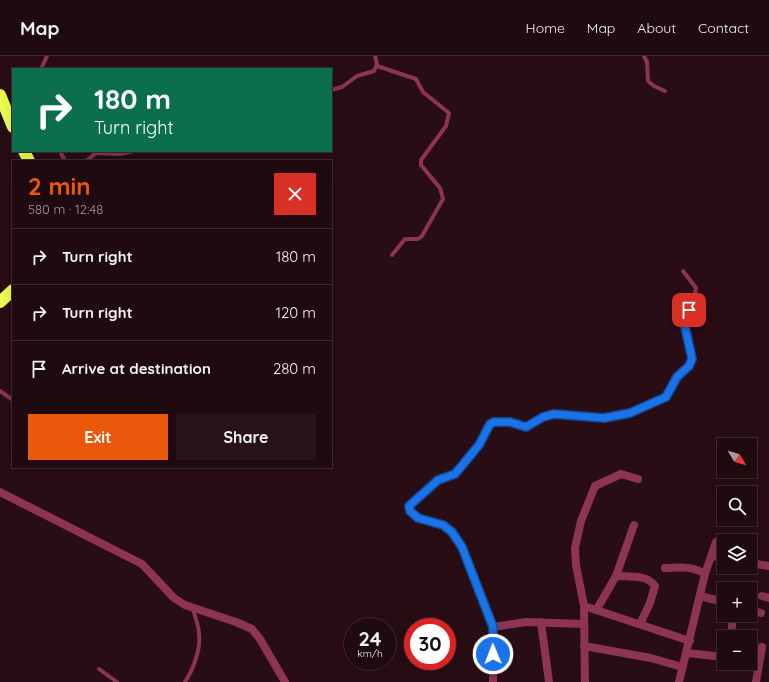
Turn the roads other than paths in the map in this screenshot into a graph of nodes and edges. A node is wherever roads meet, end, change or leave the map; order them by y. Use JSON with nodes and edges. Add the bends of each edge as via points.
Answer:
{"nodes":[{"id":1,"x":47,"y":56,"type":"edge"},
{"id":2,"x":375,"y":56,"type":"edge"},
{"id":3,"x":644,"y":56,"type":"edge"},
{"id":4,"x":376,"y":66,"type":"junction"},
{"id":5,"x":42,"y":68,"type":"edge"},
{"id":6,"x":332,"y":90,"type":"edge"},
{"id":7,"x":665,"y":90,"type":"dead end"},
{"id":8,"x":0,"y":95,"type":"edge"},
{"id":9,"x":12,"y":125,"type":"edge"},
{"id":10,"x":129,"y":152,"type":"edge"},
{"id":11,"x":87,"y":160,"type":"edge"},
{"id":12,"x":392,"y":255,"type":"dead end"},
{"id":13,"x":683,"y":271,"type":"dead end"},
{"id":14,"x":12,"y":291,"type":"edge"},
{"id":15,"x":0,"y":302,"type":"edge"},
{"id":16,"x":0,"y":391,"type":"edge"},
{"id":17,"x":12,"y":399,"type":"edge"},
{"id":18,"x":638,"y":479,"type":"dead end"},
{"id":19,"x":0,"y":492,"type":"edge"},
{"id":20,"x":634,"y":525,"type":"dead end"},
{"id":21,"x":716,"y":542,"type":"dead end"},
{"id":22,"x":712,"y":556,"type":"junction"},
{"id":23,"x":717,"y":557,"type":"edge"},
{"id":24,"x":757,"y":564,"type":"edge"},
{"id":25,"x":769,"y":566,"type":"edge"},
{"id":26,"x":665,"y":568,"type":"dead end"},
{"id":27,"x":705,"y":574,"type":"junction"},
{"id":28,"x":616,"y":576,"type":"junction"},
{"id":29,"x":700,"y":596,"type":"junction"},
{"id":30,"x":717,"y":600,"type":"edge"},
{"id":31,"x":584,"y":606,"type":"junction"},
{"id":32,"x":193,"y":609,"type":"junction"},
{"id":33,"x":596,"y":609,"type":"junction"},
{"id":34,"x":757,"y":612,"type":"edge"},
{"id":35,"x":761,"y":613,"type":"dead end"},
{"id":36,"x":541,"y":622,"type":"junction"},
{"id":37,"x":584,"y":624,"type":"junction"},
{"id":38,"x":640,"y":624,"type":"junction"},
{"id":39,"x":493,"y":627,"type":"junction"},
{"id":40,"x":690,"y":640,"type":"junction"},
{"id":41,"x":584,"y":646,"type":"junction"},
{"id":42,"x":762,"y":647,"type":"dead end"},
{"id":43,"x":686,"y":654,"type":"junction"},
{"id":44,"x":717,"y":656,"type":"edge"},
{"id":45,"x":682,"y":667,"type":"junction"},
{"id":46,"x":99,"y":669,"type":"dead end"},
{"id":47,"x":117,"y":682,"type":"edge"},
{"id":48,"x":185,"y":682,"type":"edge"},
{"id":49,"x":285,"y":682,"type":"edge"},
{"id":50,"x":493,"y":682,"type":"edge"},
{"id":51,"x":549,"y":682,"type":"edge"},
{"id":52,"x":585,"y":682,"type":"edge"},
{"id":53,"x":679,"y":682,"type":"edge"},
{"id":54,"x":756,"y":682,"type":"edge"}],
"edges":[{"from":1,"to":5,"type":"lane"},
{"from":2,"to":4,"type":"lane"},
{"from":3,"to":7,"type":"lane","via":[[647,62],[648,81]]},
{"from":4,"to":6,"type":"lane","via":[[371,73],[357,76],[342,87]]},
{"from":4,"to":12,"type":"lane","via":[[416,79],[423,92],[449,113],[446,126],[420,163],[440,188],[443,199],[430,220],[426,233],[418,239],[405,239]]},
{"from":8,"to":9,"type":"highway"},
{"from":10,"to":11,"type":"lane","via":[[96,153]]},
{"from":13,"to":39,"type":"lane","via":[[696,288],[696,296],[684,322],[692,359],[689,366],[677,377],[666,397],[630,413],[608,418],[554,414],[526,427],[510,422],[494,422],[487,427],[479,445],[455,474],[438,480],[409,506],[410,511],[418,518],[443,525],[454,536],[464,552]]},
{"from":14,"to":15,"type":"highway"},
{"from":16,"to":17,"type":"lane"},
{"from":18,"to":31,"type":"street","via":[[621,474],[597,484],[593,489],[581,521],[575,548]]},
{"from":19,"to":32,"type":"street","via":[[142,564],[174,598]]},
{"from":20,"to":28,"type":"street"},
{"from":21,"to":22,"type":"street"},
{"from":22,"to":23,"type":"street"},
{"from":22,"to":27,"type":"street"},
{"from":24,"to":25,"type":"street"},
{"from":26,"to":27,"type":"street","via":[[687,567]]},
{"from":27,"to":29,"type":"street"},
{"from":28,"to":33,"type":"street"},
{"from":28,"to":38,"type":"street","via":[[641,578],[655,586]]},
{"from":29,"to":30,"type":"street"},
{"from":29,"to":40,"type":"street"},
{"from":31,"to":33,"type":"street"},
{"from":31,"to":37,"type":"street"},
{"from":32,"to":48,"type":"lane","via":[[200,641],[194,664]]},
{"from":32,"to":49,"type":"street","via":[[252,629]]},
{"from":33,"to":38,"type":"street"},
{"from":34,"to":35,"type":"street"},
{"from":36,"to":37,"type":"street"},
{"from":36,"to":39,"type":"street"},
{"from":36,"to":51,"type":"street"},
{"from":37,"to":41,"type":"street"},
{"from":38,"to":40,"type":"street"},
{"from":39,"to":50,"type":"street"},
{"from":40,"to":43,"type":"street"},
{"from":41,"to":45,"type":"street","via":[[651,658]]},
{"from":41,"to":52,"type":"street"},
{"from":42,"to":54,"type":"street"},
{"from":43,"to":44,"type":"street"},
{"from":43,"to":45,"type":"street"},
{"from":45,"to":53,"type":"street"},
{"from":46,"to":47,"type":"lane"}]}
